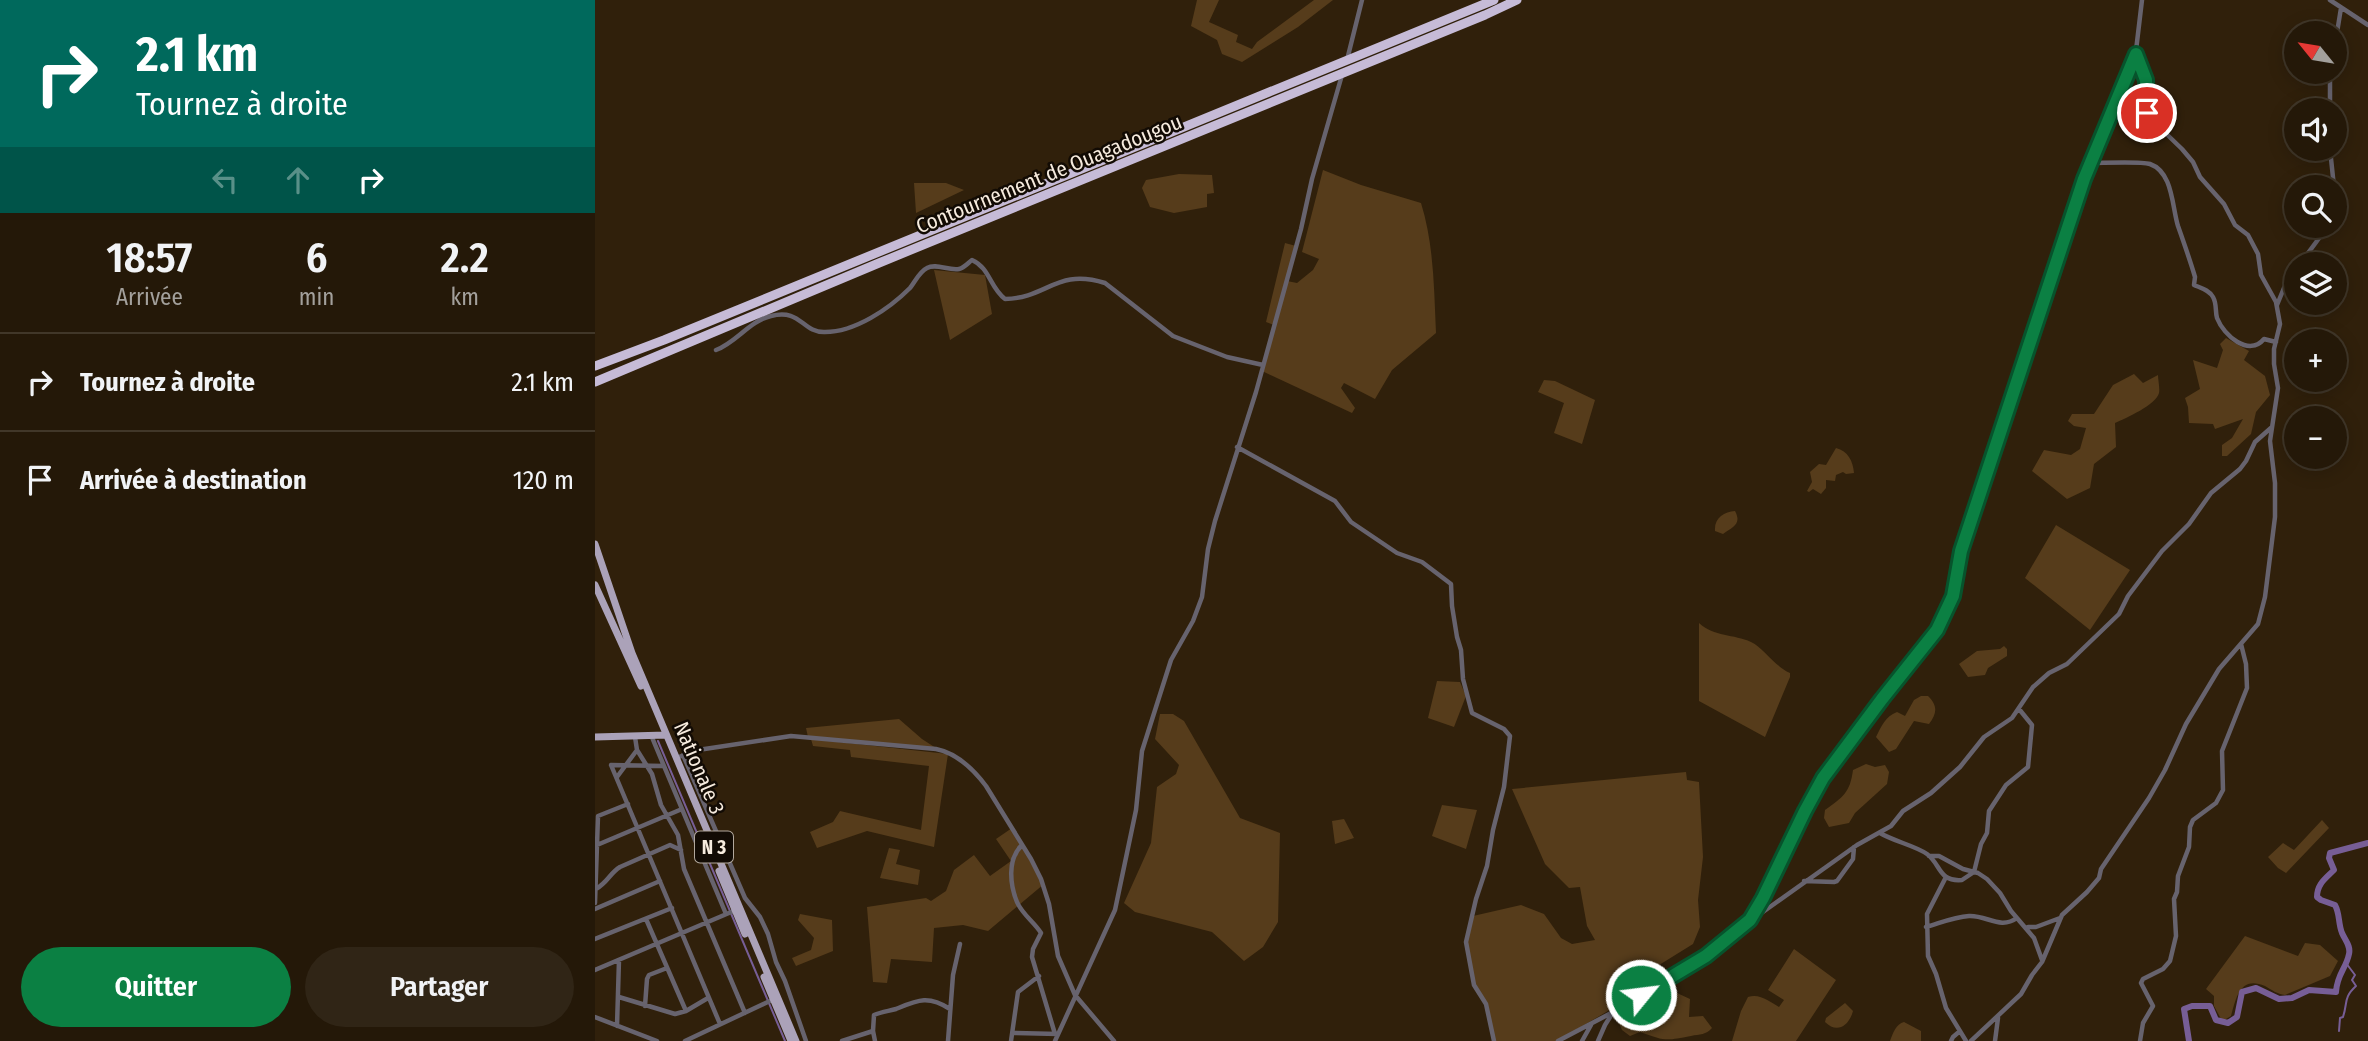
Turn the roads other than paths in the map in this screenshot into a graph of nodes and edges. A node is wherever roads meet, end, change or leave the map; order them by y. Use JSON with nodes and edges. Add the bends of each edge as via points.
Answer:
{"nodes":[{"id":1,"x":1362,"y":0,"type":"edge"},
{"id":2,"x":1494,"y":0,"type":"edge"},
{"id":3,"x":1517,"y":0,"type":"edge"},
{"id":4,"x":2142,"y":0,"type":"edge"},
{"id":5,"x":2331,"y":0,"type":"edge"},
{"id":6,"x":2340,"y":8,"type":"junction"},
{"id":7,"x":2338,"y":21,"type":"edge"},
{"id":8,"x":2368,"y":25,"type":"edge"},
{"id":9,"x":2136,"y":54,"type":"junction"},
{"id":10,"x":1347,"y":62,"type":"junction"},
{"id":11,"x":1343,"y":74,"type":"junction"},
{"id":12,"x":2090,"y":163,"type":"junction"},
{"id":13,"x":2284,"y":288,"type":"edge"},
{"id":14,"x":2277,"y":305,"type":"junction"},
{"id":15,"x":2276,"y":342,"type":"junction"},
{"id":16,"x":716,"y":350,"type":"dead end"},
{"id":17,"x":1263,"y":365,"type":"junction"},
{"id":18,"x":595,"y":366,"type":"edge"},
{"id":19,"x":595,"y":382,"type":"edge"},
{"id":20,"x":2273,"y":426,"type":"junction"},
{"id":21,"x":1237,"y":447,"type":"junction"},
{"id":22,"x":595,"y":544,"type":"edge"},
{"id":23,"x":595,"y":585,"type":"edge"},
{"id":24,"x":2241,"y":644,"type":"junction"},
{"id":25,"x":2019,"y":709,"type":"junction"},
{"id":26,"x":651,"y":735,"type":"junction"},
{"id":27,"x":664,"y":735,"type":"junction"},
{"id":28,"x":635,"y":736,"type":"junction"},
{"id":29,"x":595,"y":737,"type":"edge"},
{"id":30,"x":637,"y":750,"type":"junction"},
{"id":31,"x":680,"y":757,"type":"junction"},
{"id":32,"x":625,"y":765,"type":"junction"},
{"id":33,"x":646,"y":766,"type":"junction"},
{"id":34,"x":664,"y":766,"type":"junction"},
{"id":35,"x":617,"y":778,"type":"junction"},
{"id":36,"x":628,"y":804,"type":"junction"},
{"id":37,"x":682,"y":809,"type":"junction"},
{"id":38,"x":668,"y":815,"type":"junction"},
{"id":39,"x":638,"y":828,"type":"junction"},
{"id":40,"x":1880,"y":833,"type":"junction"},
{"id":41,"x":597,"y":845,"type":"junction"},
{"id":42,"x":1022,"y":845,"type":"junction"},
{"id":43,"x":1854,"y":847,"type":"junction"},
{"id":44,"x":681,"y":850,"type":"junction"},
{"id":45,"x":648,"y":855,"type":"junction"},
{"id":46,"x":1929,"y":856,"type":"junction"},
{"id":47,"x":1974,"y":872,"type":"junction"},
{"id":48,"x":1946,"y":877,"type":"junction"},
{"id":49,"x":660,"y":881,"type":"junction"},
{"id":50,"x":1803,"y":881,"type":"junction"},
{"id":51,"x":596,"y":888,"type":"edge"},
{"id":52,"x":595,"y":903,"type":"edge"},
{"id":53,"x":672,"y":908,"type":"junction"},
{"id":54,"x":595,"y":909,"type":"edge"},
{"id":55,"x":738,"y":910,"type":"junction"},
{"id":56,"x":726,"y":914,"type":"junction"},
{"id":57,"x":2017,"y":918,"type":"junction"},
{"id":58,"x":2060,"y":918,"type":"junction"},
{"id":59,"x":646,"y":919,"type":"junction"},
{"id":60,"x":1750,"y":920,"type":"junction"},
{"id":61,"x":706,"y":922,"type":"junction"},
{"id":62,"x":2027,"y":927,"type":"junction"},
{"id":63,"x":1926,"y":928,"type":"junction"},
{"id":64,"x":682,"y":934,"type":"junction"},
{"id":65,"x":595,"y":939,"type":"edge"},
{"id":66,"x":960,"y":944,"type":"dead end"},
{"id":67,"x":657,"y":945,"type":"junction"},
{"id":68,"x":619,"y":960,"type":"junction"},
{"id":69,"x":2042,"y":962,"type":"junction"},
{"id":70,"x":667,"y":968,"type":"junction"},
{"id":71,"x":595,"y":970,"type":"edge"},
{"id":72,"x":1039,"y":976,"type":"junction"},
{"id":73,"x":1075,"y":995,"type":"junction"},
{"id":74,"x":618,"y":997,"type":"junction"},
{"id":75,"x":708,"y":999,"type":"junction"},
{"id":76,"x":776,"y":999,"type":"junction"},
{"id":77,"x":645,"y":1006,"type":"junction"},
{"id":78,"x":950,"y":1009,"type":"junction"},
{"id":79,"x":686,"y":1011,"type":"junction"},
{"id":80,"x":1615,"y":1011,"type":"junction"},
{"id":81,"x":745,"y":1013,"type":"junction"},
{"id":82,"x":595,"y":1017,"type":"edge"},
{"id":83,"x":1998,"y":1017,"type":"junction"},
{"id":84,"x":720,"y":1024,"type":"junction"},
{"id":85,"x":1591,"y":1024,"type":"junction"},
{"id":86,"x":617,"y":1026,"type":"junction"},
{"id":87,"x":873,"y":1031,"type":"junction"},
{"id":88,"x":1960,"y":1031,"type":"junction"},
{"id":89,"x":1013,"y":1033,"type":"junction"},
{"id":90,"x":1057,"y":1034,"type":"junction"},
{"id":91,"x":855,"y":1039,"type":"edge"},
{"id":92,"x":657,"y":1041,"type":"edge"},
{"id":93,"x":685,"y":1041,"type":"edge"},
{"id":94,"x":791,"y":1041,"type":"edge"},
{"id":95,"x":796,"y":1041,"type":"edge"},
{"id":96,"x":806,"y":1041,"type":"edge"},
{"id":97,"x":842,"y":1041,"type":"edge"},
{"id":98,"x":875,"y":1041,"type":"edge"},
{"id":99,"x":948,"y":1041,"type":"edge"},
{"id":100,"x":1011,"y":1041,"type":"edge"},
{"id":101,"x":1055,"y":1041,"type":"edge"},
{"id":102,"x":1114,"y":1041,"type":"edge"},
{"id":103,"x":1494,"y":1041,"type":"edge"},
{"id":104,"x":1558,"y":1041,"type":"edge"},
{"id":105,"x":1582,"y":1041,"type":"edge"},
{"id":106,"x":1598,"y":1041,"type":"edge"},
{"id":107,"x":1951,"y":1041,"type":"edge"},
{"id":108,"x":1968,"y":1041,"type":"edge"},
{"id":109,"x":1995,"y":1041,"type":"edge"},
{"id":110,"x":2140,"y":1041,"type":"edge"}],
"edges":[{"from":1,"to":10,"type":"street"},
{"from":2,"to":10,"type":"highway","name":"Contournement de Ouagadougou"},
{"from":3,"to":11,"type":"highway","name":"Contournement de Ouagadougou"},
{"from":4,"to":9,"type":"street"},
{"from":5,"to":6,"type":"street"},
{"from":6,"to":7,"type":"street"},
{"from":6,"to":8,"type":"street"},
{"from":9,"to":12,"type":"street"},
{"from":9,"to":14,"type":"street","via":[[2146,80],[2147,113],[2193,162],[2235,225],[2248,235]]},
{"from":10,"to":11,"type":"street"},
{"from":10,"to":18,"type":"highway","name":"Contournement de Ouagadougou"},
{"from":11,"to":17,"type":"street"},
{"from":11,"to":19,"type":"highway","name":"Contournement de Ouagadougou"},
{"from":12,"to":15,"type":"street","via":[[2150,164],[2160,172],[2174,203],[2194,285],[2209,292],[2216,303],[2217,319],[2236,341],[2248,346],[2265,339]]},
{"from":12,"to":60,"type":"street","via":[[1961,551],[1946,613],[1823,778]]},
{"from":13,"to":14,"type":"street"},
{"from":14,"to":15,"type":"street","via":[[2280,324]]},
{"from":15,"to":20,"type":"street","via":[[2278,388]]},
{"from":16,"to":17,"type":"street","via":[[756,322],[775,315],[793,315],[826,332],[859,323],[885,312],[929,266],[959,269],[972,260],[980,264],[1005,299],[1025,297],[1069,278],[1092,279],[1105,283],[1173,335],[1227,357]]},
{"from":17,"to":21,"type":"street"},
{"from":20,"to":24,"type":"street","via":[[2275,517],[2268,576],[2258,624]]},
{"from":20,"to":25,"type":"street","via":[[2162,551],[2119,614],[2067,664],[2033,687]]},
{"from":21,"to":73,"type":"street","via":[[1207,549],[1202,597],[1171,660],[1142,751],[1136,810],[1115,910]]},
{"from":21,"to":103,"type":"street","via":[[1335,501],[1351,522],[1451,584],[1472,713],[1510,736],[1504,787],[1466,942],[1474,985],[1486,1003]]},
{"from":22,"to":27,"type":"main road","name":"Nationale 3","number":"N 3"},
{"from":23,"to":27,"type":"main road","name":"Nationale 3","number":"N 3"},
{"from":24,"to":58,"type":"street","via":[[2219,669],[2099,878]]},
{"from":24,"to":110,"type":"street","via":[[2247,688],[2222,751],[2223,790],[2190,827],[2174,899],[2176,936],[2171,961],[2141,983],[2153,1006]]},
{"from":25,"to":40,"type":"street","via":[[1984,737],[1931,793]]},
{"from":25,"to":47,"type":"street","via":[[2032,725],[2028,767],[2006,785],[1989,811]]},
{"from":26,"to":27,"type":"main road"},
{"from":26,"to":28,"type":"main road"},
{"from":26,"to":34,"type":"street"},
{"from":27,"to":31,"type":"main road","name":"Nationale 3","number":"N 3"},
{"from":27,"to":55,"type":"main road","name":"Nationale 3","number":"N 3"},
{"from":28,"to":29,"type":"main road"},
{"from":28,"to":30,"type":"street"},
{"from":30,"to":32,"type":"street"},
{"from":30,"to":33,"type":"street"},
{"from":31,"to":42,"type":"street","via":[[698,750],[798,736],[941,750],[978,776]]},
{"from":31,"to":55,"type":"main road","name":"Nationale 3","number":"N 3"},
{"from":31,"to":96,"type":"street","via":[[745,898],[768,934]]},
{"from":32,"to":33,"type":"street"},
{"from":32,"to":35,"type":"street"},
{"from":32,"to":35,"type":"street","via":[[611,765]]},
{"from":33,"to":34,"type":"street"},
{"from":33,"to":38,"type":"street"},
{"from":34,"to":37,"type":"street"},
{"from":35,"to":36,"type":"street"},
{"from":36,"to":39,"type":"street"},
{"from":36,"to":41,"type":"street","via":[[598,816]]},
{"from":37,"to":38,"type":"street"},
{"from":37,"to":56,"type":"street"},
{"from":38,"to":39,"type":"street"},
{"from":38,"to":44,"type":"street"},
{"from":39,"to":41,"type":"street"},
{"from":39,"to":45,"type":"street"},
{"from":40,"to":43,"type":"street"},
{"from":40,"to":46,"type":"street"},
{"from":41,"to":51,"type":"street"},
{"from":42,"to":72,"type":"street","via":[[1011,870],[1018,904],[1041,933],[1032,953]]},
{"from":42,"to":73,"type":"street","via":[[1044,887],[1058,956]]},
{"from":43,"to":50,"type":"street"},
{"from":43,"to":50,"type":"street","via":[[1853,859],[1837,881]]},
{"from":44,"to":45,"type":"street","via":[[670,845]]},
{"from":44,"to":61,"type":"street"},
{"from":45,"to":49,"type":"street"},
{"from":45,"to":51,"type":"street","via":[[615,871]]},
{"from":46,"to":47,"type":"street"},
{"from":46,"to":48,"type":"street"},
{"from":47,"to":48,"type":"street","via":[[1962,880]]},
{"from":47,"to":57,"type":"street","via":[[1987,879]]},
{"from":48,"to":63,"type":"street","via":[[1927,914]]},
{"from":49,"to":53,"type":"street"},
{"from":49,"to":54,"type":"street"},
{"from":50,"to":60,"type":"street"},
{"from":51,"to":52,"type":"street"},
{"from":53,"to":59,"type":"street"},
{"from":53,"to":64,"type":"street"},
{"from":55,"to":56,"type":"street"},
{"from":55,"to":76,"type":"main road","name":"Nationale 3","number":"N 3"},
{"from":56,"to":61,"type":"street"},
{"from":57,"to":62,"type":"street"},
{"from":57,"to":63,"type":"street","via":[[2005,923],[1966,916]]},
{"from":58,"to":62,"type":"street"},
{"from":58,"to":69,"type":"street"},
{"from":59,"to":65,"type":"street"},
{"from":59,"to":67,"type":"street"},
{"from":60,"to":80,"type":"street","via":[[1706,956]]},
{"from":61,"to":64,"type":"street"},
{"from":61,"to":81,"type":"street"},
{"from":62,"to":69,"type":"street"},
{"from":63,"to":88,"type":"street","via":[[1928,956],[1946,1008]]},
{"from":64,"to":67,"type":"street"},
{"from":64,"to":75,"type":"street"},
{"from":66,"to":78,"type":"street"},
{"from":67,"to":68,"type":"street"},
{"from":67,"to":70,"type":"street"},
{"from":68,"to":71,"type":"street"},
{"from":68,"to":74,"type":"street"},
{"from":69,"to":83,"type":"street"},
{"from":70,"to":77,"type":"street","via":[[649,975]]},
{"from":70,"to":79,"type":"street"},
{"from":72,"to":89,"type":"street","via":[[1018,992]]},
{"from":72,"to":90,"type":"street"},
{"from":73,"to":90,"type":"street"},
{"from":73,"to":102,"type":"street"},
{"from":74,"to":77,"type":"street"},
{"from":74,"to":86,"type":"street"},
{"from":75,"to":79,"type":"street"},
{"from":75,"to":84,"type":"street"},
{"from":76,"to":81,"type":"street"},
{"from":76,"to":94,"type":"main road","name":"Nationale 3","number":"N 3"},
{"from":76,"to":95,"type":"main road","name":"Nationale 3","number":"N 3"},
{"from":77,"to":79,"type":"street","via":[[675,1014]]},
{"from":78,"to":87,"type":"street","via":[[916,1000],[875,1014]]},
{"from":78,"to":99,"type":"street"},
{"from":80,"to":85,"type":"street"},
{"from":80,"to":106,"type":"street"},
{"from":81,"to":84,"type":"street"},
{"from":82,"to":86,"type":"street"},
{"from":83,"to":108,"type":"street"},
{"from":83,"to":109,"type":"street"},
{"from":84,"to":93,"type":"street"},
{"from":85,"to":104,"type":"street"},
{"from":85,"to":105,"type":"street"},
{"from":86,"to":92,"type":"street"},
{"from":87,"to":91,"type":"street"},
{"from":87,"to":98,"type":"street"},
{"from":88,"to":107,"type":"street"},
{"from":88,"to":108,"type":"street"},
{"from":89,"to":90,"type":"street"},
{"from":89,"to":100,"type":"street"},
{"from":90,"to":101,"type":"street"},
{"from":91,"to":97,"type":"street"}]}
